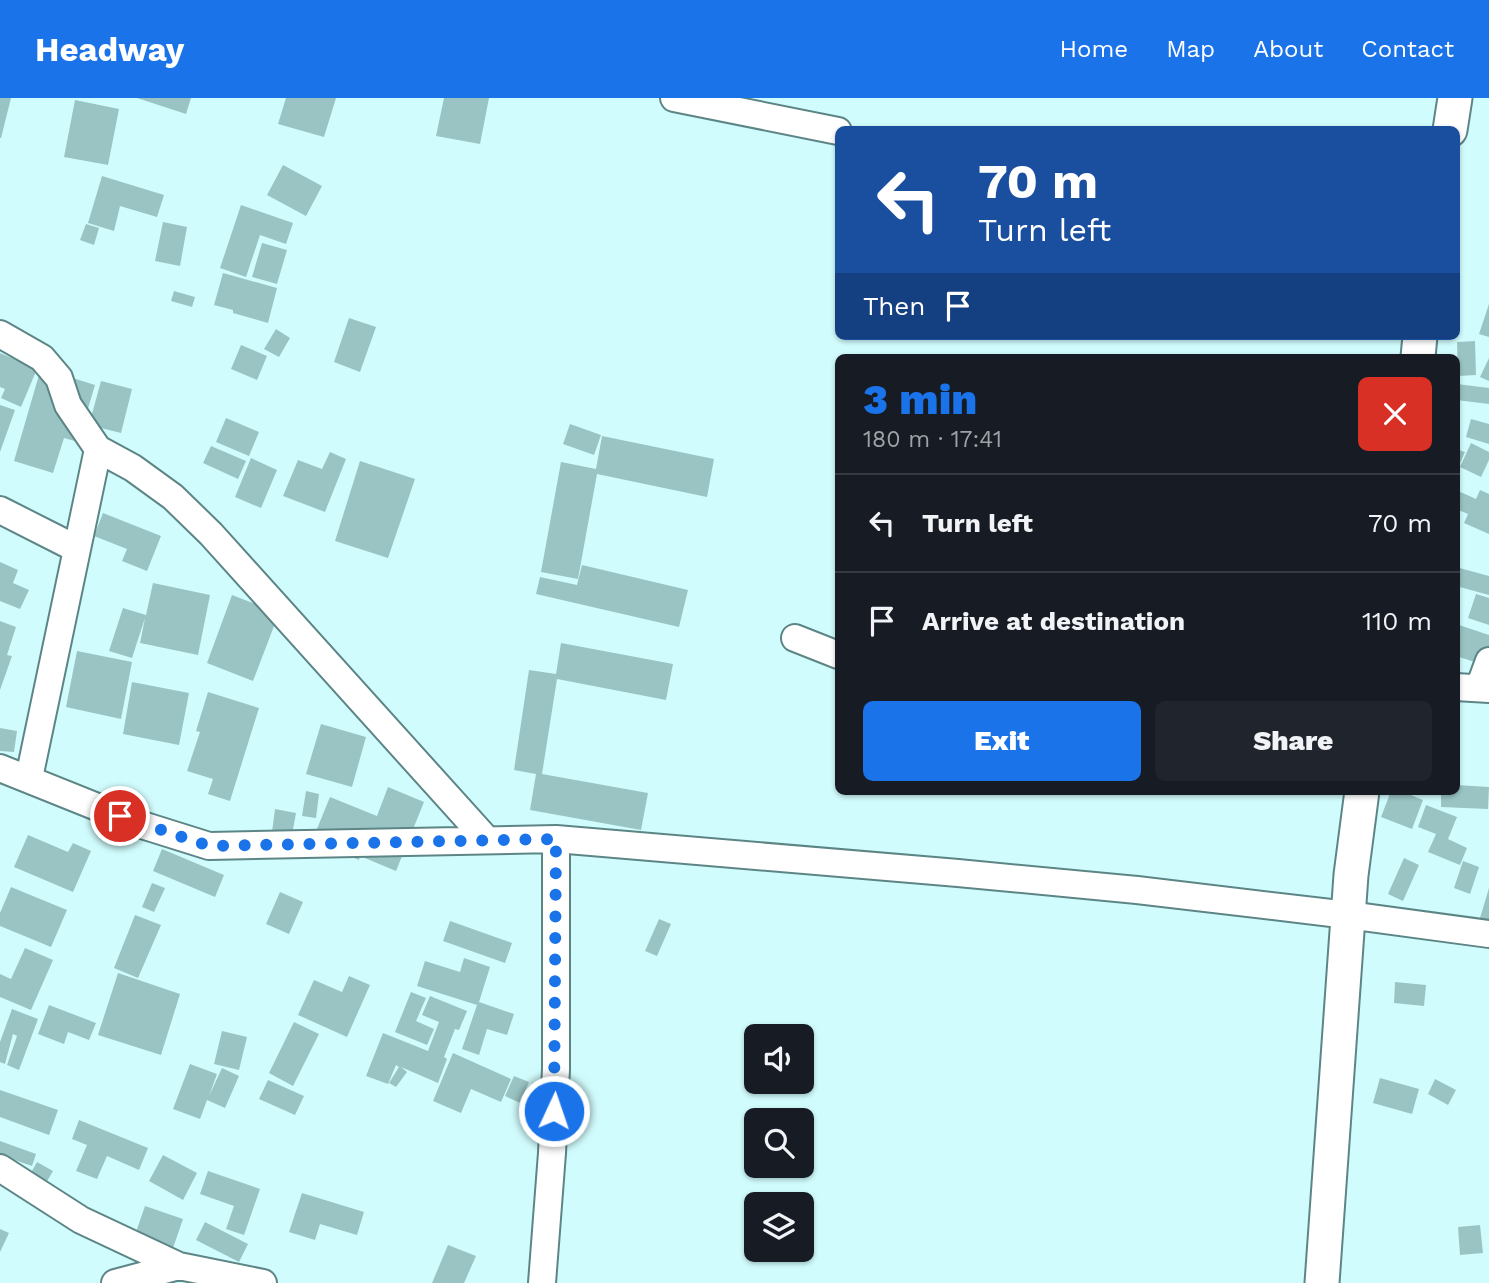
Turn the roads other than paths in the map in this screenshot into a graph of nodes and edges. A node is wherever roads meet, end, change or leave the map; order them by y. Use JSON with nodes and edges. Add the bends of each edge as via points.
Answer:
{"nodes":[{"id":1,"x":674,"y":98,"type":"edge"},
{"id":2,"x":1455,"y":98,"type":"edge"},
{"id":3,"x":1451,"y":126,"type":"edge"},
{"id":4,"x":835,"y":130,"type":"edge"},
{"id":5,"x":0,"y":334,"type":"edge"},
{"id":6,"x":98,"y":449,"type":"junction"},
{"id":7,"x":0,"y":510,"type":"edge"},
{"id":8,"x":77,"y":549,"type":"junction"},
{"id":9,"x":795,"y":638,"type":"dead end"},
{"id":10,"x":835,"y":654,"type":"edge"},
{"id":11,"x":1489,"y":661,"type":"edge"},
{"id":12,"x":1475,"y":688,"type":"edge"},
{"id":13,"x":0,"y":768,"type":"edge"},
{"id":14,"x":29,"y":778,"type":"junction"},
{"id":15,"x":1362,"y":795,"type":"edge"},
{"id":16,"x":556,"y":839,"type":"junction"},
{"id":17,"x":487,"y":840,"type":"junction"},
{"id":18,"x":1348,"y":915,"type":"junction"},
{"id":19,"x":1489,"y":934,"type":"edge"},
{"id":20,"x":0,"y":1168,"type":"edge"},
{"id":21,"x":179,"y":1266,"type":"junction"},
{"id":22,"x":116,"y":1283,"type":"edge"},
{"id":23,"x":263,"y":1283,"type":"edge"},
{"id":24,"x":542,"y":1283,"type":"edge"},
{"id":25,"x":1322,"y":1283,"type":"edge"}],
"edges":[{"from":1,"to":4,"type":"street"},
{"from":2,"to":3,"type":"street"},
{"from":5,"to":6,"type":"street","via":[[42,358],[59,378],[68,405]]},
{"from":6,"to":8,"type":"street"},
{"from":6,"to":17,"type":"street","via":[[173,497],[211,534]]},
{"from":7,"to":8,"type":"street"},
{"from":8,"to":14,"type":"street"},
{"from":9,"to":10,"type":"street"},
{"from":11,"to":12,"type":"street"},
{"from":13,"to":14,"type":"street"},
{"from":14,"to":17,"type":"street","via":[[142,825],[209,846]]},
{"from":15,"to":18,"type":"street"},
{"from":16,"to":17,"type":"street"},
{"from":16,"to":18,"type":"street","via":[[958,873]]},
{"from":16,"to":24,"type":"street","via":[[556,1069]]},
{"from":18,"to":19,"type":"street"},
{"from":18,"to":25,"type":"street"},
{"from":20,"to":21,"type":"street","via":[[81,1220]]},
{"from":21,"to":22,"type":"street"},
{"from":21,"to":23,"type":"street"}]}
